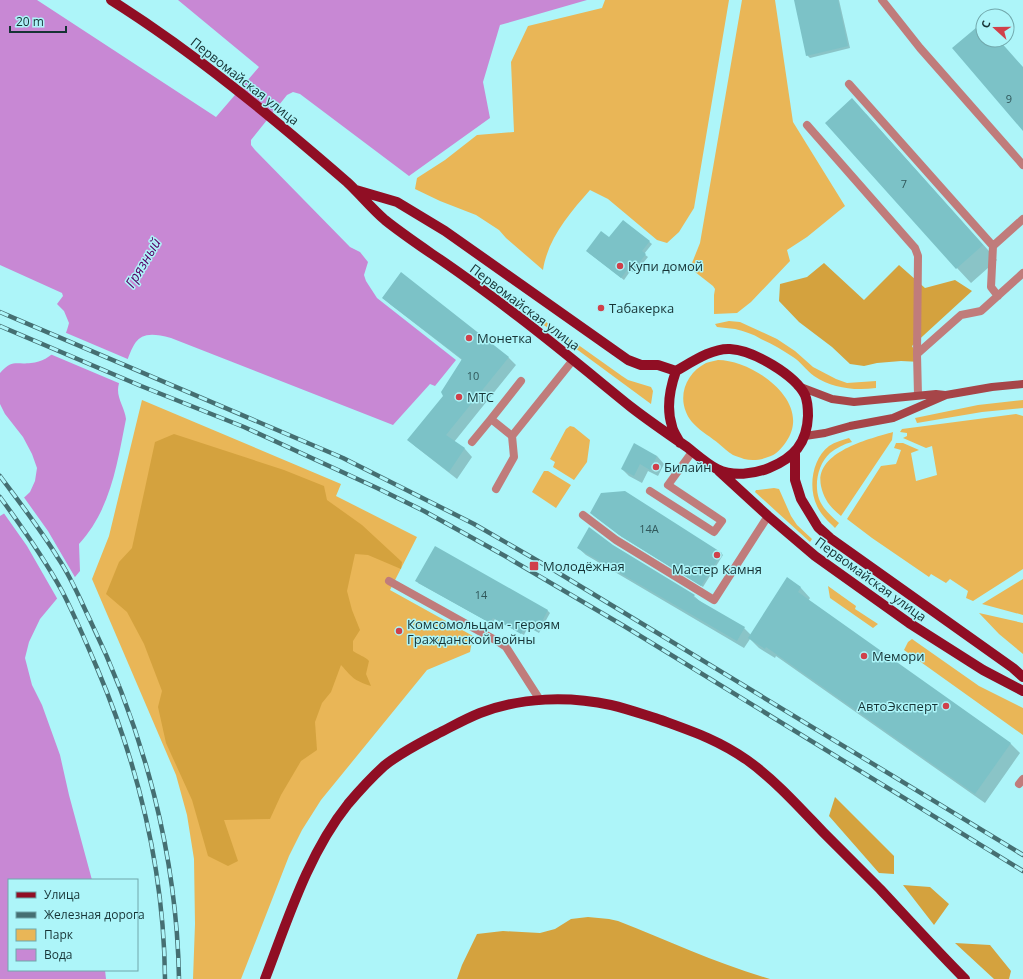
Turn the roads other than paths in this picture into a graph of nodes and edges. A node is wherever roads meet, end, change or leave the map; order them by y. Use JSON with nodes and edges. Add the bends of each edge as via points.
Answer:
{"nodes":[{"id":1,"x":111,"y":0,"type":"edge"},
{"id":2,"x":882,"y":0,"type":"edge"},
{"id":3,"x":849,"y":84,"type":"dead end"},
{"id":4,"x":807,"y":125,"type":"dead end"},
{"id":5,"x":1023,"y":165,"type":"edge"},
{"id":6,"x":356,"y":190,"type":"junction"},
{"id":7,"x":1023,"y":219,"type":"edge"},
{"id":8,"x":993,"y":246,"type":"junction"},
{"id":9,"x":1023,"y":274,"type":"edge"},
{"id":10,"x":998,"y":296,"type":"junction"},
{"id":11,"x":916,"y":354,"type":"junction"},
{"id":12,"x":573,"y":360,"type":"junction"},
{"id":13,"x":676,"y":371,"type":"junction"},
{"id":14,"x":521,"y":381,"type":"dead end"},
{"id":15,"x":1023,"y":384,"type":"edge"},
{"id":16,"x":797,"y":385,"type":"junction"},
{"id":17,"x":918,"y":395,"type":"junction"},
{"id":18,"x":946,"y":395,"type":"junction"},
{"id":19,"x":490,"y":419,"type":"junction"},
{"id":20,"x":512,"y":436,"type":"junction"},
{"id":21,"x":805,"y":436,"type":"junction"},
{"id":22,"x":472,"y":442,"type":"dead end"},
{"id":23,"x":680,"y":443,"type":"junction"},
{"id":24,"x":795,"y":451,"type":"junction"},
{"id":25,"x":692,"y":452,"type":"junction"},
{"id":26,"x":718,"y":470,"type":"junction"},
{"id":27,"x":668,"y":485,"type":"junction"},
{"id":28,"x":496,"y":489,"type":"dead end"},
{"id":29,"x":650,"y":491,"type":"dead end"},
{"id":30,"x":660,"y":497,"type":"junction"},
{"id":31,"x":583,"y":515,"type":"dead end"},
{"id":32,"x":768,"y":516,"type":"junction"},
{"id":33,"x":389,"y":580,"type":"dead end"},
{"id":34,"x":1023,"y":677,"type":"edge"},
{"id":35,"x":1023,"y":690,"type":"edge"},
{"id":36,"x":540,"y":700,"type":"junction"},
{"id":37,"x":265,"y":979,"type":"edge"},
{"id":38,"x":965,"y":979,"type":"edge"}],
"edges":[{"from":1,"to":6,"type":"main road","name":"Первомайская улица","via":[[180,46],[220,77]]},
{"from":2,"to":5,"type":"lane","via":[[920,48]]},
{"from":3,"to":8,"type":"lane"},
{"from":4,"to":11,"type":"lane","via":[[915,248],[918,256]]},
{"from":6,"to":12,"type":"main road","name":"Первомайская улица","via":[[381,217]]},
{"from":6,"to":13,"type":"main road","name":"Первомайская улица","via":[[397,202],[445,231],[628,360]]},
{"from":7,"to":8,"type":"lane"},
{"from":8,"to":10,"type":"lane","via":[[991,287]]},
{"from":9,"to":10,"type":"lane"},
{"from":10,"to":11,"type":"lane","via":[[981,311],[961,315]]},
{"from":11,"to":17,"type":"lane"},
{"from":12,"to":20,"type":"lane"},
{"from":12,"to":23,"type":"main road","name":"Первомайская улица"},
{"from":13,"to":16,"type":"main road","via":[[719,350],[730,349],[760,358]]},
{"from":13,"to":23,"type":"main road","via":[[669,395],[669,408],[672,426]]},
{"from":14,"to":19,"type":"lane"},
{"from":15,"to":18,"type":"street"},
{"from":16,"to":17,"type":"street","via":[[832,399],[854,402]]},
{"from":16,"to":21,"type":"main road","via":[[805,395],[808,407]]},
{"from":17,"to":18,"type":"street"},
{"from":18,"to":21,"type":"street","via":[[893,418]]},
{"from":19,"to":20,"type":"lane"},
{"from":19,"to":22,"type":"lane"},
{"from":20,"to":28,"type":"lane","via":[[514,457]]},
{"from":21,"to":24,"type":"main road"},
{"from":23,"to":25,"type":"main road"},
{"from":24,"to":26,"type":"main road","via":[[783,462],[750,473]]},
{"from":24,"to":34,"type":"main road","name":"Первомайская улица","via":[[795,480],[801,499],[818,527]]},
{"from":25,"to":26,"type":"main road"},
{"from":25,"to":27,"type":"lane"},
{"from":26,"to":32,"type":"main road","name":"Первомайская улица"},
{"from":27,"to":30,"type":"lane"},
{"from":27,"to":30,"type":"lane","via":[[722,520],[714,532]]},
{"from":29,"to":30,"type":"lane"},
{"from":31,"to":32,"type":"lane","via":[[616,540],[714,600]]},
{"from":32,"to":35,"type":"main road","name":"Первомайская улица","via":[[816,556],[909,623],[983,670]]},
{"from":33,"to":36,"type":"lane","via":[[506,647]]},
{"from":36,"to":37,"type":"main road","via":[[502,706],[457,724],[402,754],[363,787],[321,844]]},
{"from":36,"to":38,"type":"main road","via":[[593,702],[631,710],[699,733],[749,761],[803,812]]}]}
